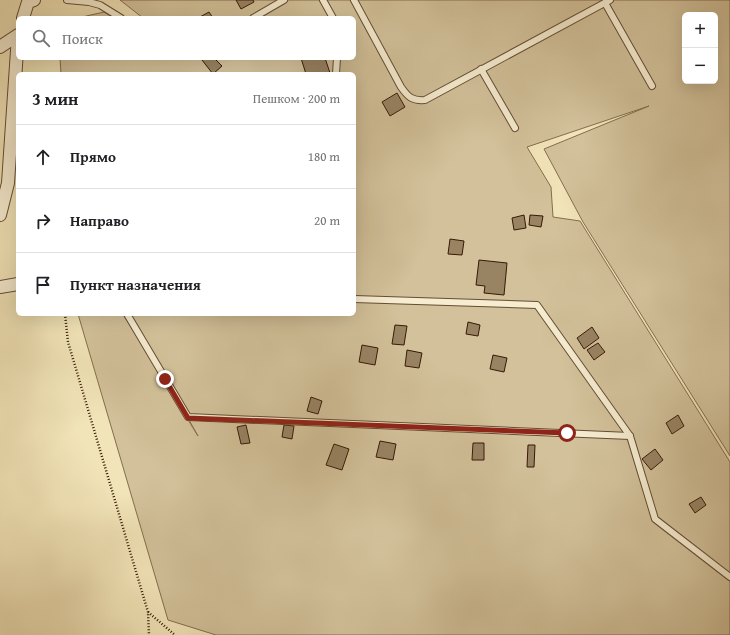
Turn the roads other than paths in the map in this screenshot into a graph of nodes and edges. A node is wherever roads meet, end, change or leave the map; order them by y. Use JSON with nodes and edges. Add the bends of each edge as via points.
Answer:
{"nodes":[{"id":1,"x":68,"y":0,"type":"edge"},
{"id":2,"x":284,"y":0,"type":"edge"},
{"id":3,"x":323,"y":0,"type":"edge"},
{"id":4,"x":354,"y":0,"type":"edge"},
{"id":5,"x":30,"y":1,"type":"edge"},
{"id":6,"x":607,"y":1,"type":"edge"},
{"id":7,"x":25,"y":16,"type":"edge"},
{"id":8,"x":118,"y":16,"type":"edge"},
{"id":9,"x":256,"y":16,"type":"edge"},
{"id":10,"x":332,"y":16,"type":"edge"},
{"id":11,"x":16,"y":37,"type":"edge"},
{"id":12,"x":0,"y":47,"type":"edge"},
{"id":13,"x":16,"y":60,"type":"edge"},
{"id":14,"x":337,"y":60,"type":"edge"},
{"id":15,"x":481,"y":70,"type":"junction"},
{"id":16,"x":336,"y":72,"type":"edge"},
{"id":17,"x":652,"y":86,"type":"dead end"},
{"id":18,"x":515,"y":128,"type":"dead end"},
{"id":19,"x":0,"y":215,"type":"edge"},
{"id":20,"x":16,"y":284,"type":"edge"},
{"id":21,"x":0,"y":287,"type":"edge"},
{"id":22,"x":356,"y":299,"type":"edge"},
{"id":23,"x":128,"y":316,"type":"edge"},
{"id":24,"x":630,"y":436,"type":"junction"},
{"id":25,"x":730,"y":577,"type":"edge"}],
"edges":[{"from":1,"to":8,"type":"lane","via":[[100,5]]},
{"from":2,"to":9,"type":"lane"},
{"from":3,"to":10,"type":"lane"},
{"from":4,"to":15,"type":"lane","via":[[408,98],[425,100]]},
{"from":5,"to":7,"type":"street"},
{"from":6,"to":15,"type":"lane"},
{"from":6,"to":17,"type":"lane"},
{"from":11,"to":12,"type":"street"},
{"from":13,"to":19,"type":"street","via":[[8,183]]},
{"from":14,"to":16,"type":"lane"},
{"from":15,"to":18,"type":"lane"},
{"from":20,"to":21,"type":"street"},
{"from":22,"to":24,"type":"lane","via":[[537,305]]},
{"from":23,"to":24,"type":"lane","via":[[188,418]]},
{"from":24,"to":25,"type":"lane","via":[[655,519]]}]}
